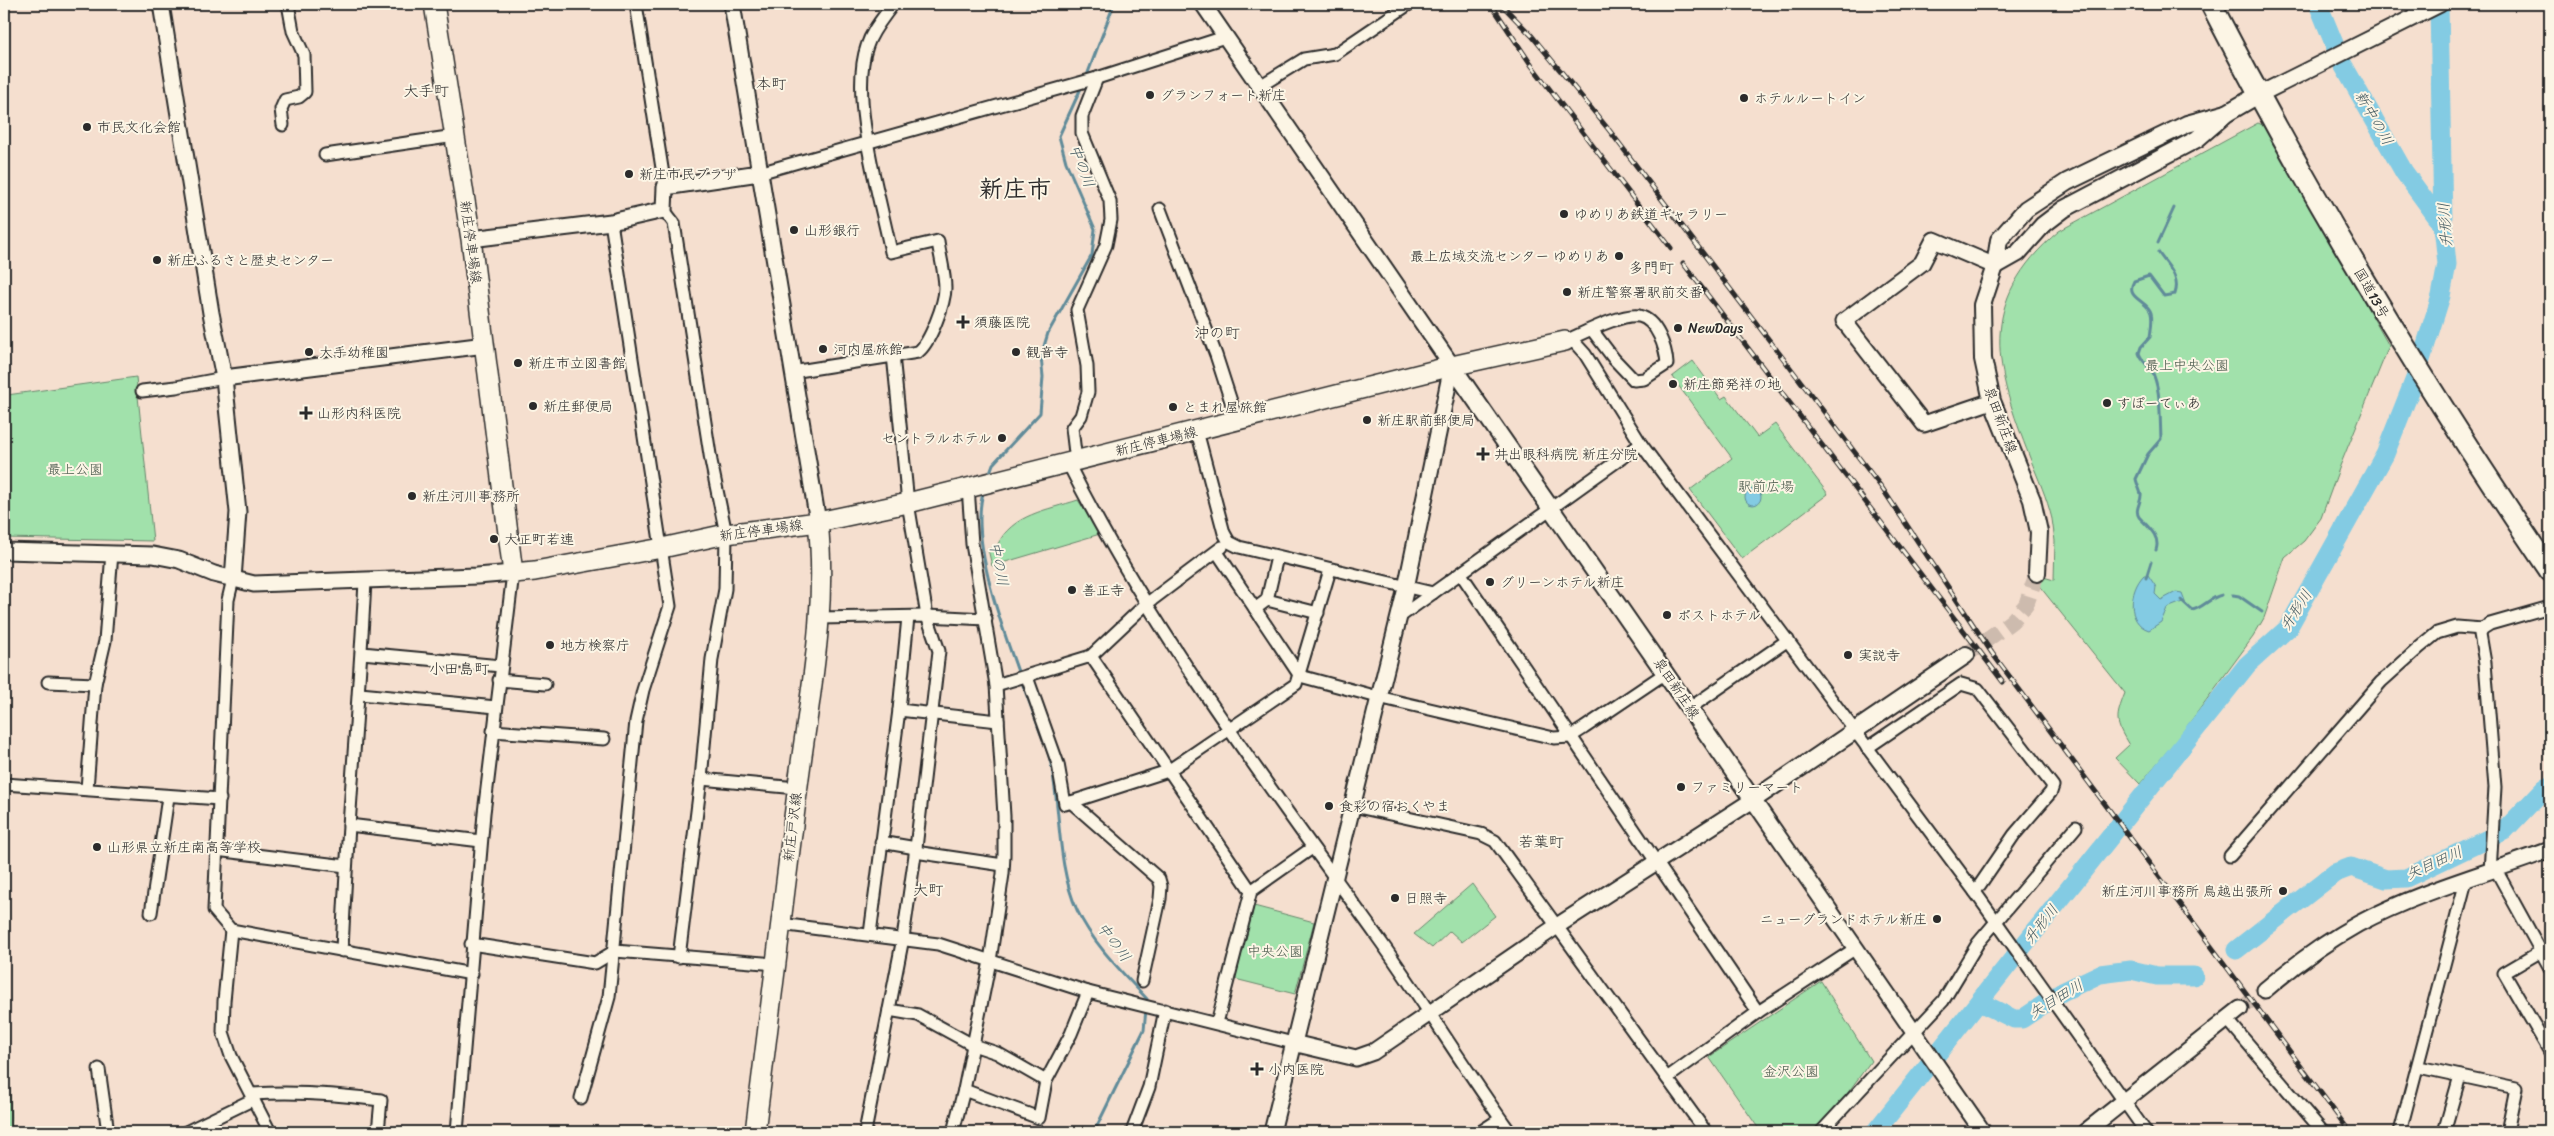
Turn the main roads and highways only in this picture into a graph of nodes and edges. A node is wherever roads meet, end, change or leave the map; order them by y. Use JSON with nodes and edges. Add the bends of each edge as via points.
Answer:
{"nodes":[{"id":1,"x":434,"y":4,"type":"edge"},
{"id":2,"x":2210,"y":4,"type":"edge"},
{"id":3,"x":2258,"y":95,"type":"junction"},
{"id":4,"x":2228,"y":113,"type":"junction"},
{"id":5,"x":1995,"y":266,"type":"junction"},
{"id":6,"x":1565,"y":341,"type":"road end"},
{"id":7,"x":1452,"y":366,"type":"junction"},
{"id":8,"x":818,"y":522,"type":"junction"},
{"id":9,"x":2550,"y":571,"type":"edge"},
{"id":10,"x":2037,"y":573,"type":"tunnel mouth"},
{"id":11,"x":1966,"y":655,"type":"tunnel mouth"},
{"id":12,"x":755,"y":1132,"type":"edge"}],
"edges":[{"from":1,"to":8,"type":"main road","name":"新庄停車場線","via":[[471,240],[513,573],[535,572],[726,534]]},
{"from":2,"to":3,"type":"highway","name":"国道13号"},
{"from":3,"to":4,"type":"main road","name":"泉田新庄線"},
{"from":3,"to":9,"type":"highway","name":"国道13号","via":[[2436,400]]},
{"from":4,"to":5,"type":"main road","name":"泉田新庄線","via":[[2197,139],[2064,209],[2043,225],[2018,253]]},
{"from":4,"to":5,"type":"main road","name":"泉田新庄線","via":[[2187,124],[2067,182],[2026,209],[1999,240]]},
{"from":5,"to":10,"type":"main road","name":"泉田新庄線","via":[[1982,305],[1983,359],[1992,400],[2032,500],[2039,532]]},
{"from":6,"to":7,"type":"main road","name":"新庄停車場線"},
{"from":7,"to":8,"type":"main road","name":"新庄停車場線","via":[[908,503]]},
{"from":7,"to":11,"type":"main road","name":"泉田新庄線","via":[[1753,800]]},
{"from":8,"to":12,"type":"main road","name":"新庄戸沢線","via":[[821,551],[816,668],[797,788]]}]}
